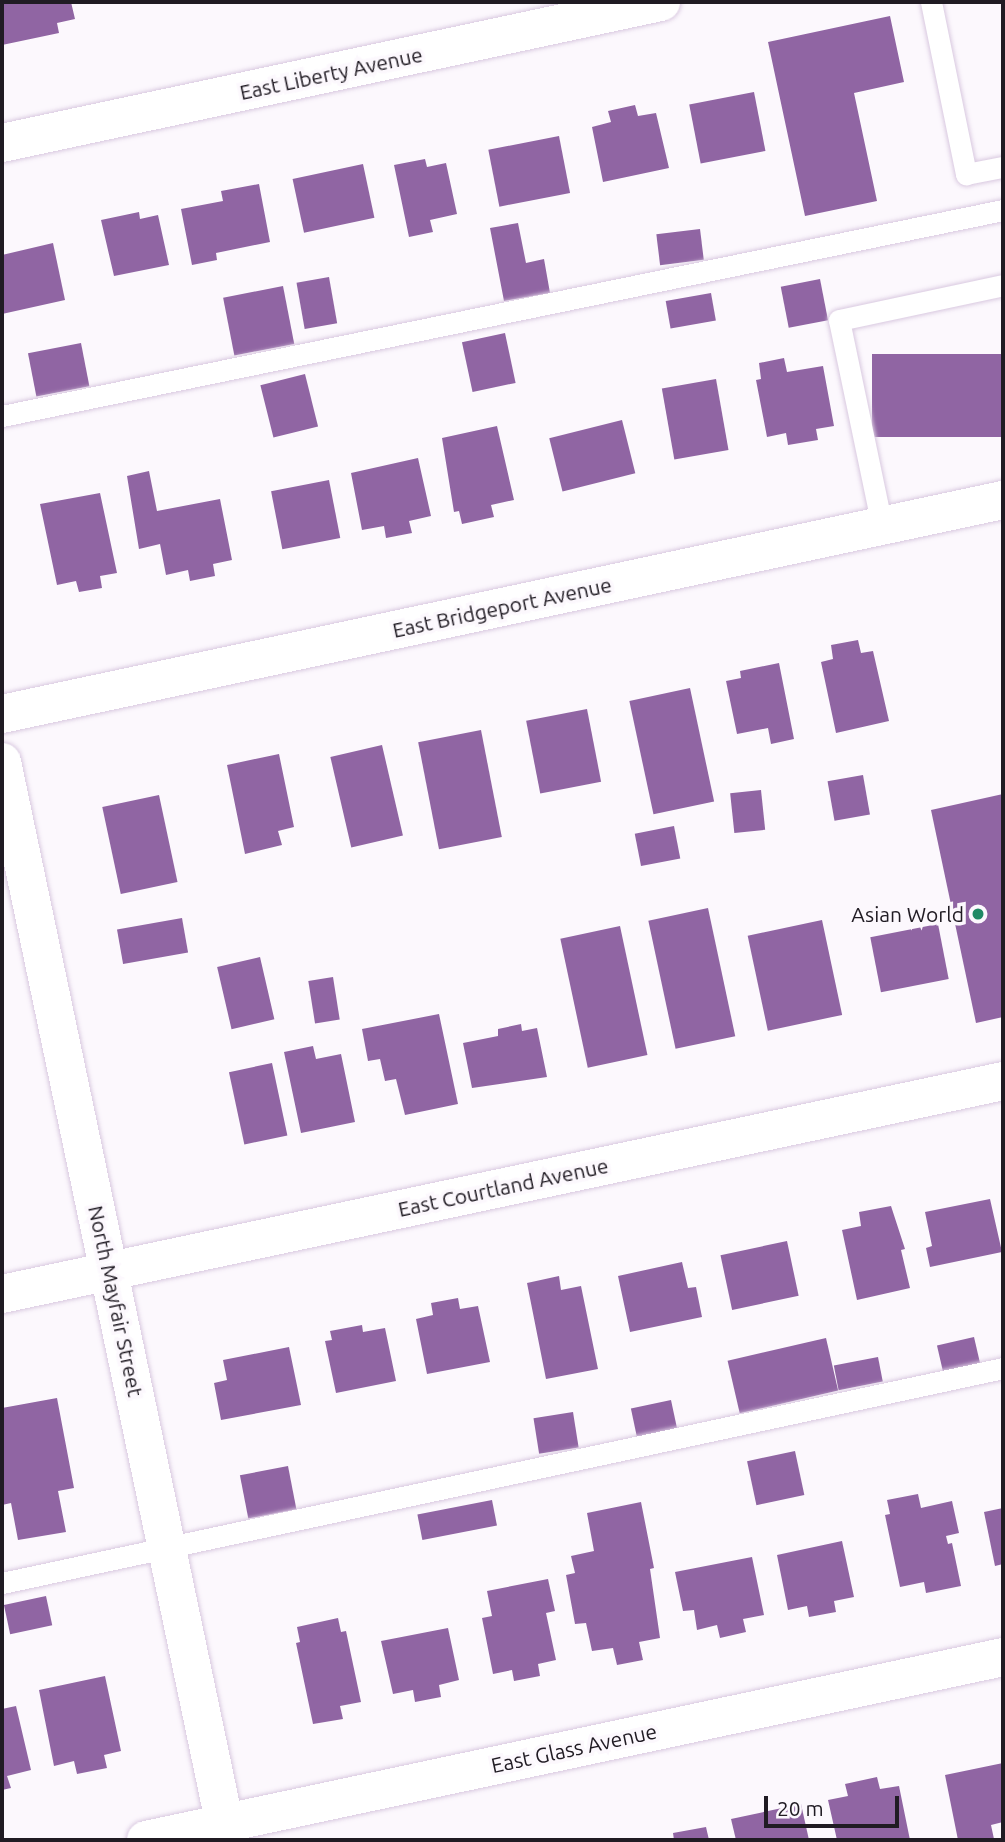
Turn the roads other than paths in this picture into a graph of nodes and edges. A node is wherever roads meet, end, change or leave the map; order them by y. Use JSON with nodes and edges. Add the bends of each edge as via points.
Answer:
{"nodes":[{"id":1,"x":661,"y":2,"type":"edge"},
{"id":2,"x":931,"y":2,"type":"edge"},
{"id":3,"x":580,"y":10,"type":"edge"},
{"id":4,"x":2,"y":143,"type":"edge"},
{"id":5,"x":1003,"y":167,"type":"edge"},
{"id":6,"x":1003,"y":211,"type":"edge"},
{"id":7,"x":1003,"y":285,"type":"edge"},
{"id":8,"x":2,"y":416,"type":"edge"},
{"id":9,"x":1003,"y":500,"type":"edge"},
{"id":10,"x":882,"y":526,"type":"junction"},
{"id":11,"x":2,"y":714,"type":"edge"},
{"id":12,"x":2,"y":762,"type":"edge"},
{"id":13,"x":1003,"y":1081,"type":"edge"},
{"id":14,"x":110,"y":1271,"type":"junction"},
{"id":15,"x":2,"y":1294,"type":"edge"},
{"id":16,"x":1003,"y":1368,"type":"edge"},
{"id":17,"x":167,"y":1548,"type":"junction"},
{"id":18,"x":2,"y":1583,"type":"edge"},
{"id":19,"x":1003,"y":1657,"type":"edge"},
{"id":20,"x":226,"y":1832,"type":"edge"},
{"id":21,"x":146,"y":1840,"type":"edge"}],
"edges":[{"from":1,"to":3,"type":"street","name":"East Liberty Avenue"},
{"from":2,"to":5,"type":"lane","via":[[966,174]]},
{"from":3,"to":4,"type":"street","name":"East Liberty Avenue"},
{"from":6,"to":8,"type":"lane"},
{"from":7,"to":10,"type":"lane","via":[[839,320]]},
{"from":9,"to":10,"type":"street","name":"East Bridgeport Avenue"},
{"from":10,"to":11,"type":"street","name":"East Bridgeport Avenue"},
{"from":12,"to":14,"type":"street","name":"North Mayfair Street"},
{"from":13,"to":14,"type":"street","name":"East Courtland Avenue"},
{"from":14,"to":15,"type":"street","name":"East Courtland Avenue"},
{"from":14,"to":17,"type":"street","name":"North Mayfair Street"},
{"from":16,"to":17,"type":"lane"},
{"from":17,"to":18,"type":"lane"},
{"from":17,"to":20,"type":"street","name":"North Mayfair Street"},
{"from":19,"to":20,"type":"street","name":"East Glass Avenue"},
{"from":20,"to":21,"type":"street","name":"East Glass Avenue"}]}
